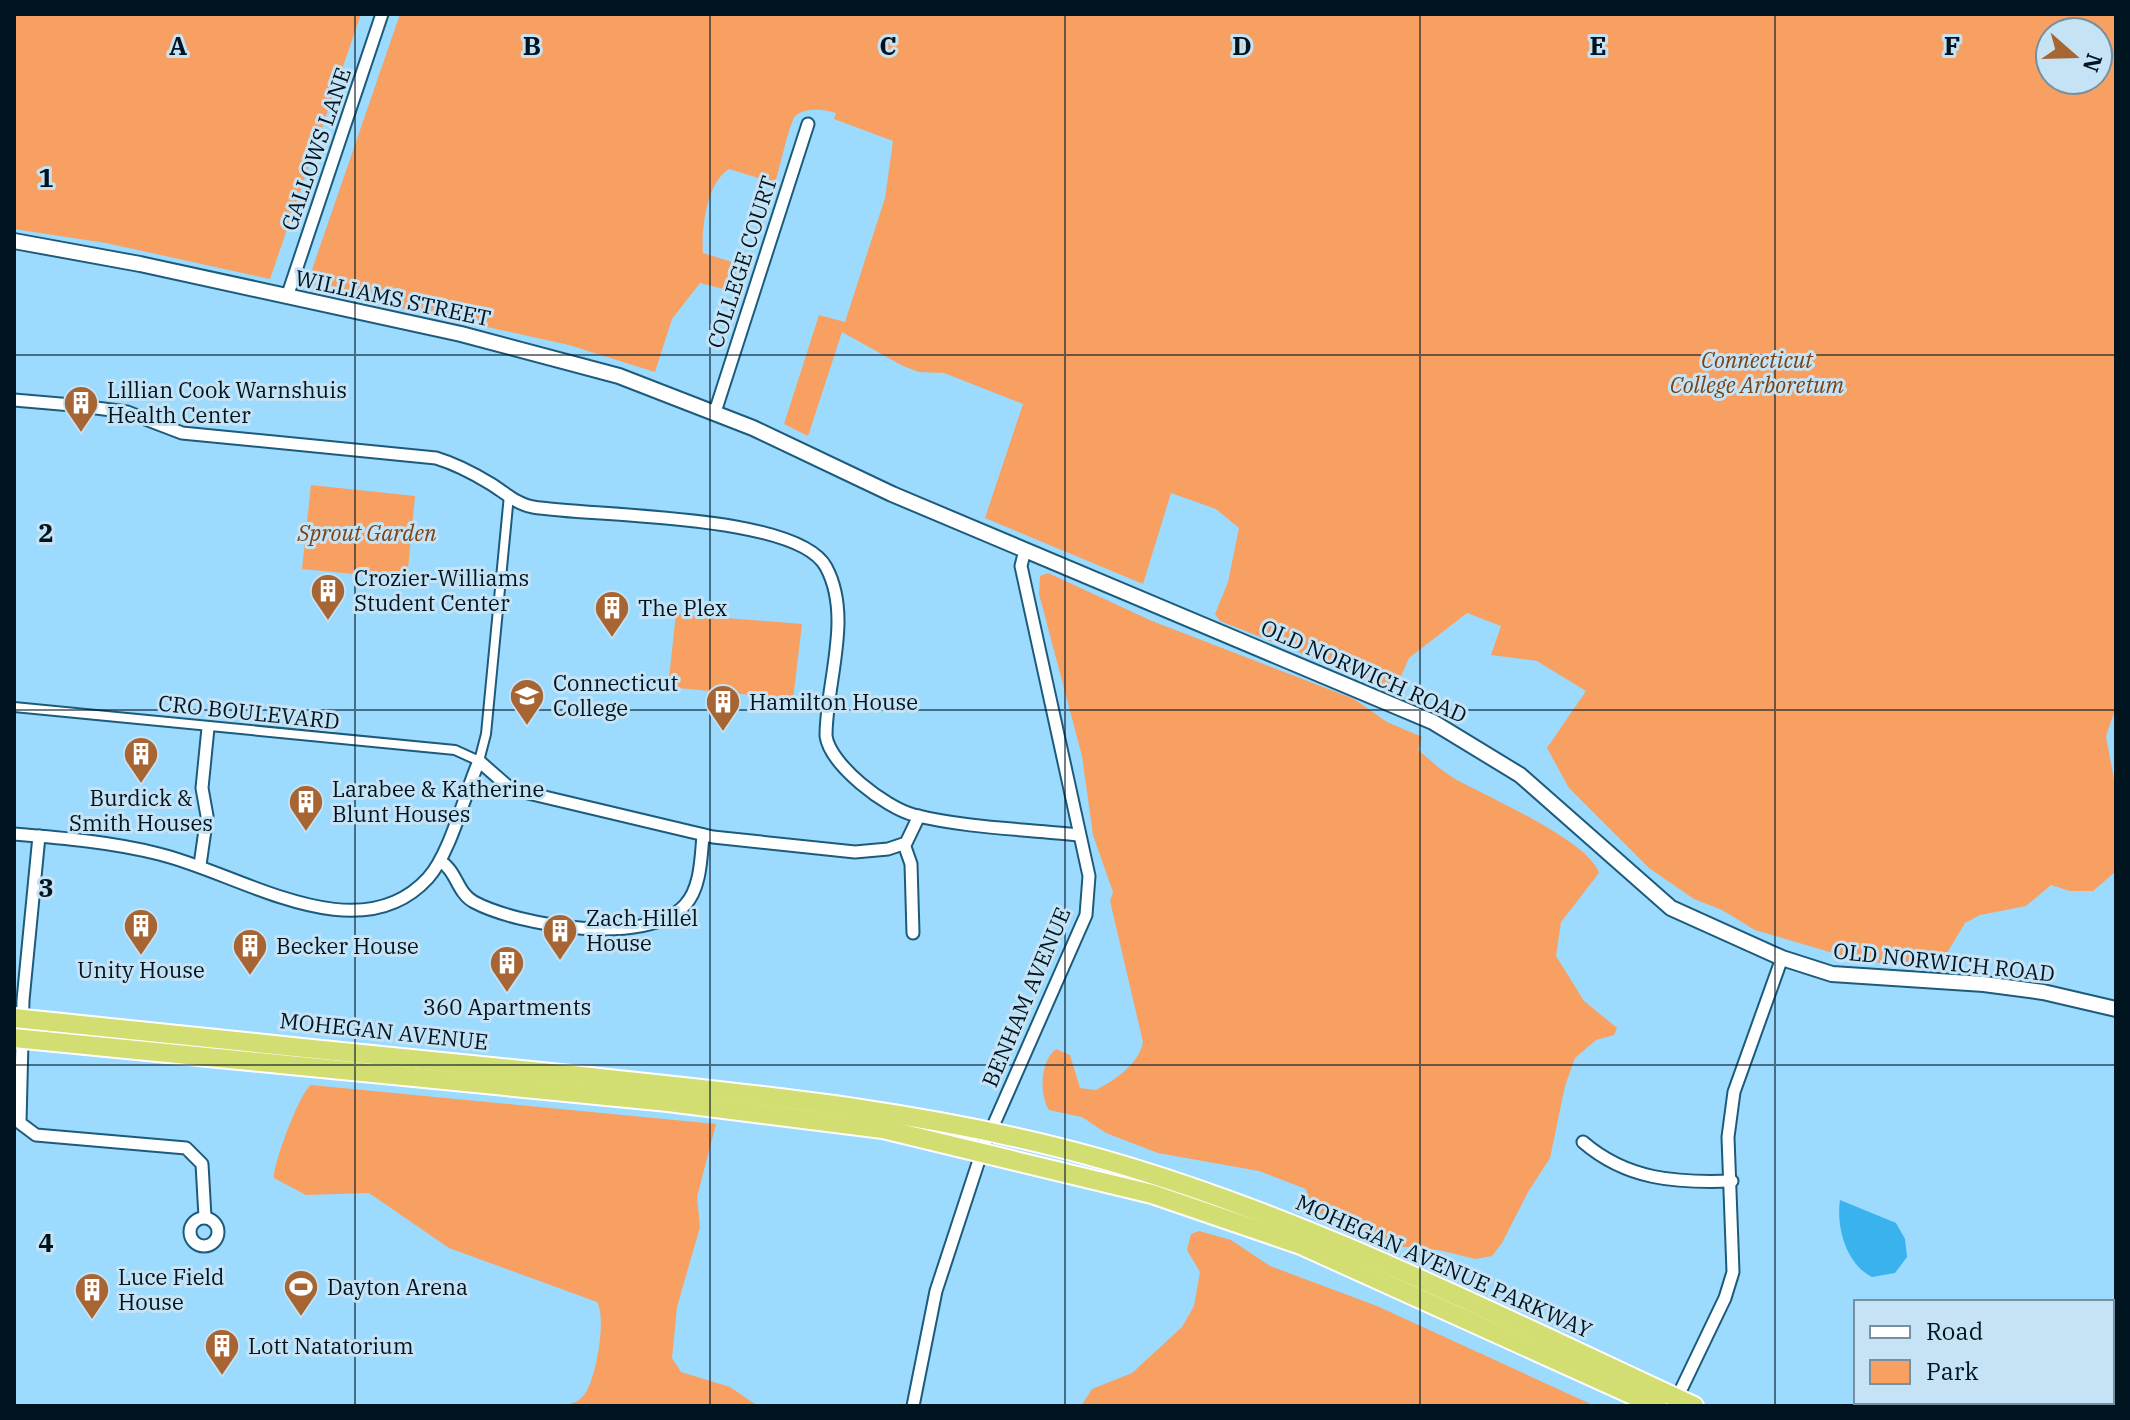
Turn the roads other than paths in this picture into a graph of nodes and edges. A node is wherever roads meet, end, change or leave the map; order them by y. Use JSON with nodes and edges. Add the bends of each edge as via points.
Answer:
{"nodes":[{"id":1,"x":382,"y":14,"type":"edge"},
{"id":2,"x":808,"y":124,"type":"dead end"},
{"id":3,"x":14,"y":241,"type":"edge"},
{"id":4,"x":287,"y":297,"type":"junction"},
{"id":5,"x":14,"y":400,"type":"edge"},
{"id":6,"x":72,"y":405,"type":"tunnel mouth"},
{"id":7,"x":96,"y":408,"type":"tunnel mouth"},
{"id":8,"x":715,"y":412,"type":"junction"},
{"id":9,"x":753,"y":428,"type":"joint"},
{"id":10,"x":509,"y":495,"type":"junction"},
{"id":11,"x":1025,"y":550,"type":"junction"},
{"id":12,"x":14,"y":707,"type":"edge"},
{"id":13,"x":208,"y":728,"type":"junction"},
{"id":14,"x":479,"y":761,"type":"junction"},
{"id":15,"x":919,"y":816,"type":"junction"},
{"id":16,"x":14,"y":834,"type":"edge"},
{"id":17,"x":703,"y":835,"type":"junction"},
{"id":18,"x":1078,"y":835,"type":"junction"},
{"id":19,"x":39,"y":836,"type":"junction"},
{"id":20,"x":904,"y":844,"type":"junction"},
{"id":21,"x":440,"y":861,"type":"junction"},
{"id":22,"x":200,"y":865,"type":"junction"},
{"id":23,"x":913,"y":933,"type":"dead end"},
{"id":24,"x":1782,"y":958,"type":"junction"},
{"id":25,"x":2116,"y":1009,"type":"edge"},
{"id":26,"x":18,"y":1019,"type":"edge"},
{"id":27,"x":18,"y":1039,"type":"edge"},
{"id":28,"x":18,"y":1073,"type":"edge"},
{"id":29,"x":749,"y":1103,"type":"junction"},
{"id":30,"x":990,"y":1130,"type":"junction"},
{"id":31,"x":1583,"y":1142,"type":"dead end"},
{"id":32,"x":982,"y":1151,"type":"junction"},
{"id":33,"x":1732,"y":1181,"type":"junction"},
{"id":34,"x":205,"y":1217,"type":"dead end"},
{"id":35,"x":1685,"y":1402,"type":"edge"},
{"id":36,"x":913,"y":1406,"type":"edge"},
{"id":37,"x":1657,"y":1406,"type":"edge"}],
"edges":[{"from":1,"to":4,"type":"street","name":"GALLOWS LANE"},
{"from":2,"to":8,"type":"street","name":"COLLEGE COURT"},
{"from":3,"to":4,"type":"street","name":"WILLIAMS STREET"},
{"from":4,"to":8,"type":"street","name":"WILLIAMS STREET","via":[[551,356]]},
{"from":5,"to":6,"type":"street"},
{"from":7,"to":10,"type":"street","via":[[127,412],[182,433],[436,458]]},
{"from":8,"to":9,"type":"street","name":"WILLIAMS STREET"},
{"from":9,"to":11,"type":"street","name":"OLD NORWICH ROAD"},
{"from":10,"to":14,"type":"street","via":[[487,726]]},
{"from":10,"to":15,"type":"street","via":[[534,507],[708,521],[814,554],[831,580],[837,618],[826,721],[829,750],[860,782]]},
{"from":11,"to":18,"type":"street","name":"BENHAM AVENUE","via":[[1021,566]]},
{"from":11,"to":24,"type":"street","name":"OLD NORWICH ROAD","via":[[1433,722],[1520,775],[1671,908]]},
{"from":12,"to":13,"type":"street","name":"CRO BOULEVARD"},
{"from":13,"to":14,"type":"street","name":"CRO BOULEVARD","via":[[455,750]]},
{"from":13,"to":22,"type":"street","via":[[202,788],[207,816]]},
{"from":14,"to":17,"type":"street","via":[[511,789]]},
{"from":14,"to":21,"type":"street"},
{"from":15,"to":18,"type":"street"},
{"from":15,"to":20,"type":"street"},
{"from":16,"to":19,"type":"street"},
{"from":17,"to":20,"type":"street","via":[[832,851]]},
{"from":17,"to":21,"type":"street","via":[[696,884],[686,905],[652,923],[621,929],[510,916],[469,899]]},
{"from":18,"to":30,"type":"street","name":"BENHAM AVENUE","via":[[1089,876],[1086,915]]},
{"from":19,"to":22,"type":"street","via":[[119,845]]},
{"from":19,"to":26,"type":"street"},
{"from":20,"to":23,"type":"street","via":[[911,864]]},
{"from":21,"to":22,"type":"street","via":[[402,899],[369,910],[296,904]]},
{"from":24,"to":25,"type":"street","name":"OLD NORWICH ROAD","via":[[1832,974],[1984,984]]},
{"from":24,"to":33,"type":"street","via":[[1734,1092],[1728,1137]]},
{"from":26,"to":27,"type":"street"},
{"from":26,"to":29,"type":"highway","name":"MOHEGAN AVENUE"},
{"from":27,"to":28,"type":"street"},
{"from":27,"to":29,"type":"highway","name":"MOHEGAN AVENUE"},
{"from":28,"to":34,"type":"street","via":[[18,1118],[28,1133],[179,1146],[192,1152],[202,1164]]},
{"from":29,"to":30,"type":"highway","name":"MOHEGAN AVENUE PARKWAY","via":[[820,1100]]},
{"from":29,"to":32,"type":"highway","name":"MOHEGAN AVENUE PARKWAY"},
{"from":30,"to":32,"type":"street","name":"BENHAM AVENUE"},
{"from":30,"to":35,"type":"highway","name":"MOHEGAN AVENUE PARKWAY","via":[[1191,1186],[1374,1256]]},
{"from":31,"to":33,"type":"street","via":[[1611,1161],[1675,1183]]},
{"from":32,"to":36,"type":"street","name":"BENHAM AVENUE","via":[[936,1291]]},
{"from":32,"to":37,"type":"highway","name":"MOHEGAN AVENUE PARKWAY","via":[[1152,1194],[1301,1245]]},
{"from":33,"to":35,"type":"street","via":[[1733,1272]]}]}
